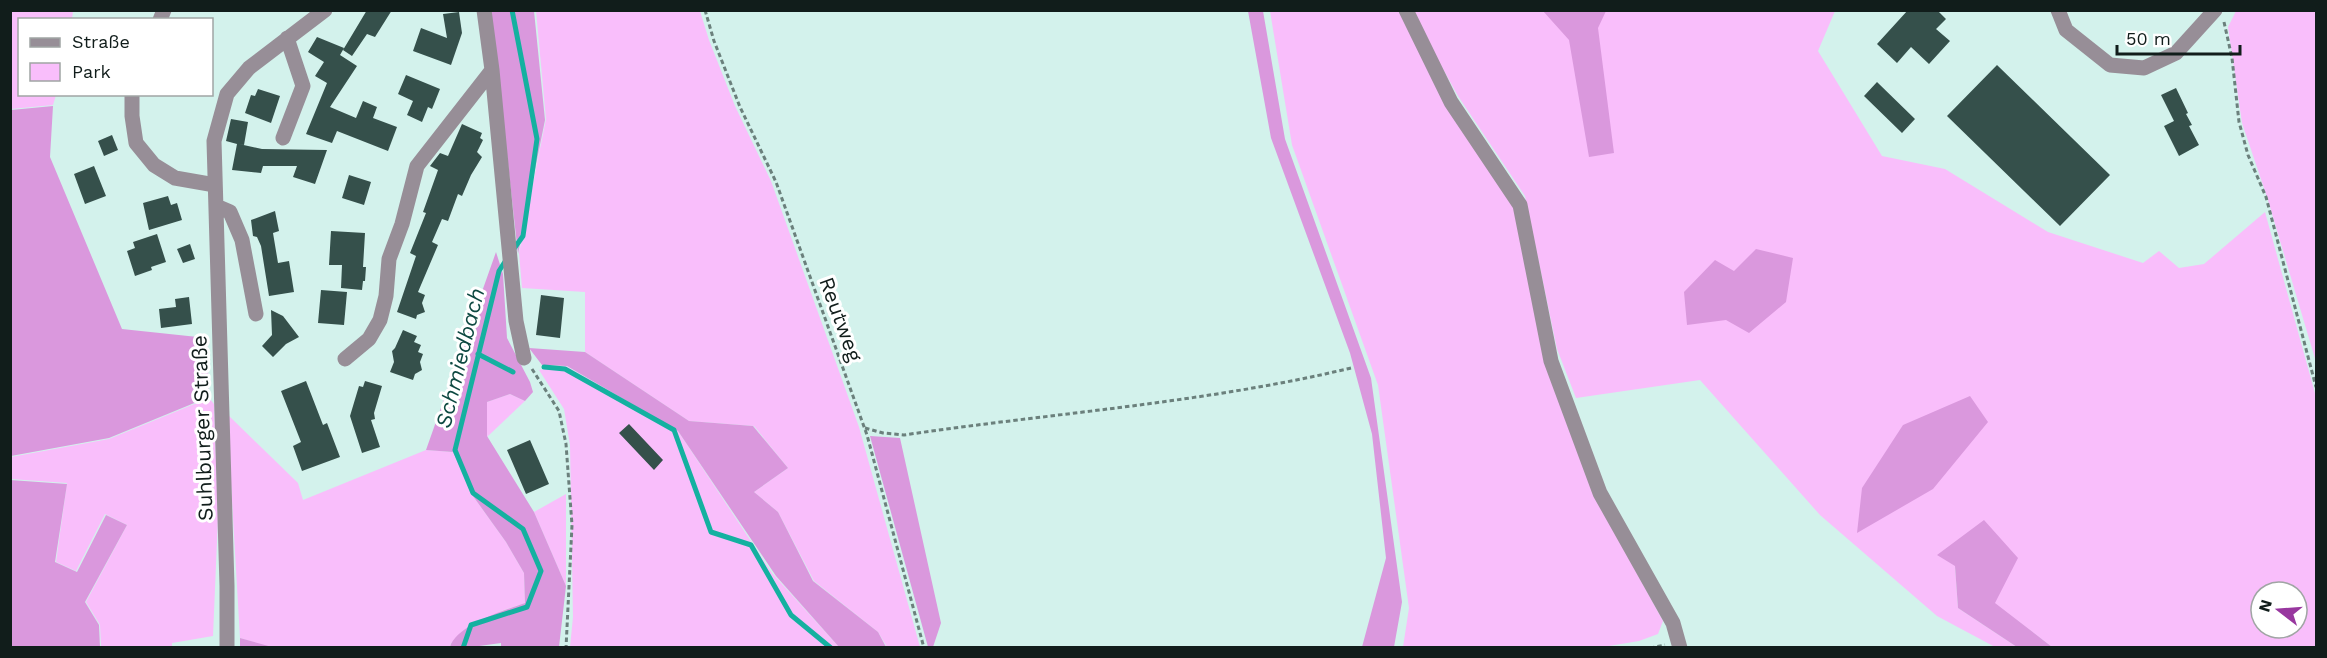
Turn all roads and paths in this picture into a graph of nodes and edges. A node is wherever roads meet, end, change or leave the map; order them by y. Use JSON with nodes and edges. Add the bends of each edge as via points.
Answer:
{"nodes":[{"id":1,"x":325,"y":10,"type":"edge"},
{"id":2,"x":484,"y":10,"type":"edge"},
{"id":3,"x":705,"y":10,"type":"edge"},
{"id":4,"x":1406,"y":10,"type":"edge"},
{"id":5,"x":2058,"y":10,"type":"edge"},
{"id":6,"x":2219,"y":12,"type":"edge"},
{"id":7,"x":287,"y":38,"type":"junction"},
{"id":8,"x":492,"y":70,"type":"junction"},
{"id":9,"x":132,"y":96,"type":"edge"},
{"id":10,"x":283,"y":138,"type":"dead end"},
{"id":11,"x":215,"y":184,"type":"junction"},
{"id":12,"x":216,"y":206,"type":"junction"},
{"id":13,"x":256,"y":314,"type":"dead end"},
{"id":14,"x":345,"y":358,"type":"dead end"},
{"id":15,"x":524,"y":358,"type":"joint"},
{"id":16,"x":1351,"y":368,"type":"dead end"},
{"id":17,"x":2316,"y":387,"type":"edge"},
{"id":18,"x":865,"y":428,"type":"junction"},
{"id":19,"x":227,"y":648,"type":"edge"},
{"id":20,"x":566,"y":648,"type":"edge"},
{"id":21,"x":924,"y":648,"type":"edge"},
{"id":22,"x":1680,"y":648,"type":"edge"}],
"edges":[{"from":1,"to":7,"type":"street","name":"Suhlburger Straße"},
{"from":2,"to":8,"type":"street"},
{"from":3,"to":18,"type":"path","name":"Reutweg","via":[[740,107],[777,182]]},
{"from":4,"to":22,"type":"street","via":[[1451,102],[1520,205],[1551,361],[1600,493],[1673,623]]},
{"from":5,"to":6,"type":"street","via":[[2066,30],[2110,65],[2144,68],[2176,53]]},
{"from":6,"to":17,"type":"path","via":[[2232,58],[2242,133],[2266,197]]},
{"from":7,"to":10,"type":"street","via":[[303,86]]},
{"from":7,"to":11,"type":"street","name":"Suhlburger Straße","via":[[249,68],[226,94],[214,141]]},
{"from":8,"to":14,"type":"street","via":[[417,166],[389,259],[380,320],[369,339]]},
{"from":8,"to":15,"type":"street","via":[[510,267]]},
{"from":9,"to":11,"type":"street","via":[[136,143],[154,165],[175,178]]},
{"from":11,"to":12,"type":"street","name":"Suhlburger Straße"},
{"from":12,"to":13,"type":"street","via":[[230,212],[242,240]]},
{"from":12,"to":19,"type":"street","name":"Suhlburger Straße"},
{"from":15,"to":20,"type":"path","via":[[559,411],[566,444],[572,525]]},
{"from":16,"to":18,"type":"path","via":[[1216,393],[904,435]]},
{"from":18,"to":21,"type":"path","name":"Reutweg"}]}
